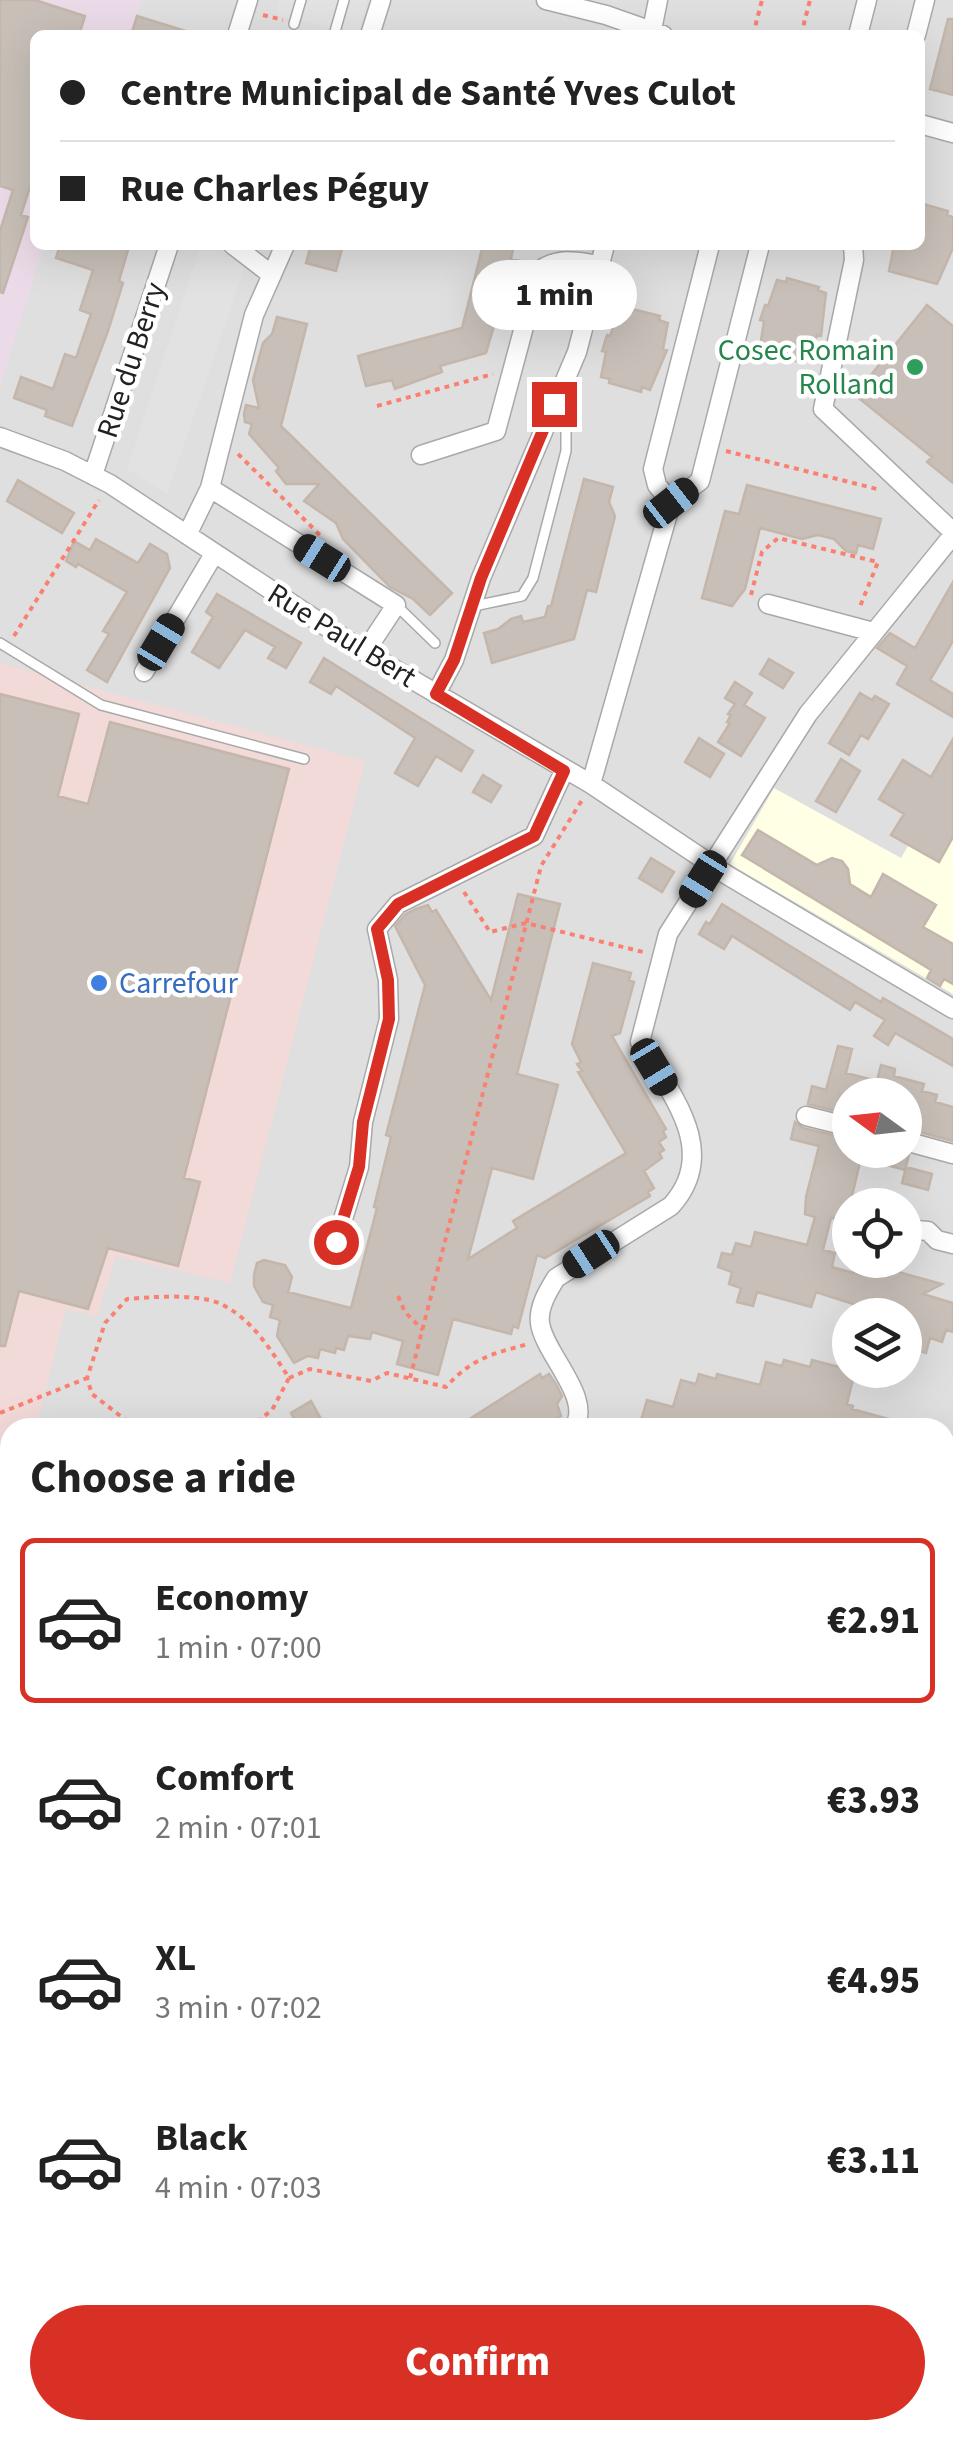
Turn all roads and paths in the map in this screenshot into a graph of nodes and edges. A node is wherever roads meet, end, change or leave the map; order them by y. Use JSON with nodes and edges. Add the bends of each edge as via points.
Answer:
{"nodes":[{"id":1,"x":248,"y":0,"type":"edge"},
{"id":2,"x":301,"y":0,"type":"edge"},
{"id":3,"x":344,"y":0,"type":"edge"},
{"id":4,"x":381,"y":0,"type":"edge"},
{"id":5,"x":546,"y":0,"type":"edge"},
{"id":6,"x":658,"y":0,"type":"edge"},
{"id":7,"x":762,"y":0,"type":"edge"},
{"id":8,"x":810,"y":0,"type":"edge"},
{"id":9,"x":867,"y":0,"type":"edge"},
{"id":10,"x":925,"y":0,"type":"edge"},
{"id":11,"x":294,"y":24,"type":"dead end"},
{"id":12,"x":239,"y":30,"type":"edge"},
{"id":13,"x":335,"y":30,"type":"edge"},
{"id":14,"x":372,"y":30,"type":"edge"},
{"id":15,"x":645,"y":30,"type":"edge"},
{"id":16,"x":655,"y":30,"type":"edge"},
{"id":17,"x":755,"y":30,"type":"edge"},
{"id":18,"x":802,"y":30,"type":"edge"},
{"id":19,"x":859,"y":30,"type":"edge"},
{"id":20,"x":917,"y":30,"type":"edge"},
{"id":21,"x":925,"y":125,"type":"edge"},
{"id":22,"x":953,"y":133,"type":"edge"},
{"id":23,"x":167,"y":250,"type":"edge"},
{"id":24,"x":240,"y":250,"type":"edge"},
{"id":25,"x":283,"y":250,"type":"edge"},
{"id":26,"x":604,"y":250,"type":"edge"},
{"id":27,"x":709,"y":250,"type":"edge"},
{"id":28,"x":759,"y":250,"type":"edge"},
{"id":29,"x":853,"y":250,"type":"edge"},
{"id":30,"x":600,"y":265,"type":"junction"},
{"id":31,"x":272,"y":274,"type":"junction"},
{"id":32,"x":512,"y":368,"type":"junction"},
{"id":33,"x":554,"y":404,"type":"junction"},
{"id":34,"x":377,"y":406,"type":"dead end"},
{"id":35,"x":0,"y":437,"type":"edge"},
{"id":36,"x":223,"y":438,"type":"junction"},
{"id":37,"x":708,"y":446,"type":"junction"},
{"id":38,"x":421,"y":456,"type":"dead end"},
{"id":39,"x":92,"y":475,"type":"junction"},
{"id":40,"x":110,"y":484,"type":"junction"},
{"id":41,"x":210,"y":488,"type":"junction"},
{"id":42,"x":881,"y":490,"type":"dead end"},
{"id":43,"x":671,"y":503,"type":"junction"},
{"id":44,"x":953,"y":533,"type":"edge"},
{"id":45,"x":187,"y":535,"type":"junction"},
{"id":46,"x":326,"y":541,"type":"dead end"},
{"id":47,"x":214,"y":554,"type":"junction"},
{"id":48,"x":768,"y":604,"type":"joint"},
{"id":49,"x":396,"y":605,"type":"junction"},
{"id":50,"x":471,"y":606,"type":"junction"},
{"id":51,"x":846,"y":625,"type":"junction"},
{"id":52,"x":873,"y":632,"type":"junction"},
{"id":53,"x":435,"y":643,"type":"dead end"},
{"id":54,"x":4,"y":645,"type":"edge"},
{"id":55,"x":366,"y":652,"type":"junction"},
{"id":56,"x":144,"y":672,"type":"dead end"},
{"id":57,"x":436,"y":694,"type":"junction"},
{"id":58,"x":304,"y":759,"type":"dead end"},
{"id":59,"x":564,"y":771,"type":"junction"},
{"id":60,"x":591,"y":784,"type":"junction"},
{"id":61,"x":711,"y":865,"type":"junction"},
{"id":62,"x":453,"y":876,"type":"junction"},
{"id":63,"x":526,"y":923,"type":"junction"},
{"id":64,"x":662,"y":956,"type":"junction"},
{"id":65,"x":953,"y":1010,"type":"edge"},
{"id":66,"x":806,"y":1116,"type":"dead end"},
{"id":67,"x":832,"y":1123,"type":"edge"},
{"id":68,"x":922,"y":1146,"type":"edge"},
{"id":69,"x":953,"y":1154,"type":"edge"},
{"id":70,"x":922,"y":1230,"type":"edge"},
{"id":71,"x":336,"y":1242,"type":"dead end"},
{"id":72,"x":953,"y":1244,"type":"edge"},
{"id":73,"x":398,"y":1296,"type":"dead end"},
{"id":74,"x":423,"y":1330,"type":"junction"},
{"id":75,"x":545,"y":1340,"type":"junction"},
{"id":76,"x":87,"y":1378,"type":"junction"},
{"id":77,"x":288,"y":1378,"type":"junction"},
{"id":78,"x":410,"y":1378,"type":"junction"},
{"id":79,"x":0,"y":1413,"type":"edge"},
{"id":80,"x":123,"y":1418,"type":"edge"},
{"id":81,"x":262,"y":1418,"type":"edge"},
{"id":82,"x":578,"y":1418,"type":"edge"}],
"edges":[{"from":1,"to":12,"type":"street"},
{"from":2,"to":11,"type":"lane"},
{"from":3,"to":13,"type":"lane"},
{"from":4,"to":14,"type":"street"},
{"from":5,"to":15,"type":"street"},
{"from":6,"to":16,"type":"street"},
{"from":7,"to":17,"type":"path"},
{"from":8,"to":18,"type":"path"},
{"from":9,"to":19,"type":"street"},
{"from":10,"to":20,"type":"street"},
{"from":21,"to":22,"type":"street"},
{"from":23,"to":39,"type":"street","name":"Rue du Berry"},
{"from":24,"to":31,"type":"street"},
{"from":25,"to":31,"type":"street"},
{"from":26,"to":30,"type":"street"},
{"from":27,"to":43,"type":"street","via":[[653,470]]},
{"from":28,"to":37,"type":"street"},
{"from":29,"to":44,"type":"street","via":[[823,410]]},
{"from":30,"to":32,"type":"street","via":[[563,260],[539,271]]},
{"from":30,"to":33,"type":"street","via":[[577,352]]},
{"from":31,"to":36,"type":"street","via":[[254,315]]},
{"from":32,"to":34,"type":"path"},
{"from":32,"to":38,"type":"street","via":[[496,430]]},
{"from":33,"to":50,"type":"street"},
{"from":33,"to":50,"type":"lane","via":[[566,430],[566,451],[533,578],[522,596]]},
{"from":35,"to":39,"type":"street","name":"Rue Paul Bert"},
{"from":36,"to":41,"type":"street"},
{"from":36,"to":46,"type":"path"},
{"from":37,"to":42,"type":"path"},
{"from":37,"to":43,"type":"street","via":[[700,481]]},
{"from":39,"to":40,"type":"street","name":"Rue Paul Bert"},
{"from":40,"to":45,"type":"street","name":"Rue Paul Bert"},
{"from":40,"to":54,"type":"path"},
{"from":41,"to":45,"type":"street"},
{"from":41,"to":49,"type":"street"},
{"from":43,"to":60,"type":"street"},
{"from":44,"to":52,"type":"street"},
{"from":45,"to":47,"type":"street","name":"Rue Paul Bert"},
{"from":47,"to":55,"type":"street","name":"Rue Paul Bert"},
{"from":47,"to":56,"type":"street"},
{"from":48,"to":51,"type":"street"},
{"from":48,"to":51,"type":"path","via":[[750,596],[762,552],[778,538],[878,562],[864,603]]},
{"from":49,"to":53,"type":"lane"},
{"from":49,"to":55,"type":"street"},
{"from":50,"to":57,"type":"street"},
{"from":51,"to":52,"type":"street"},
{"from":52,"to":61,"type":"street","via":[[808,714]]},
{"from":54,"to":58,"type":"lane","via":[[102,705]]},
{"from":55,"to":57,"type":"street","name":"Rue Paul Bert"},
{"from":57,"to":59,"type":"street","name":"Rue Paul Bert"},
{"from":59,"to":60,"type":"street","name":"Rue Paul Bert"},
{"from":59,"to":62,"type":"street","via":[[534,836]]},
{"from":60,"to":61,"type":"street","name":"Rue Paul Bert"},
{"from":60,"to":63,"type":"path","via":[[540,866]]},
{"from":61,"to":64,"type":"street","via":[[668,934]]},
{"from":61,"to":65,"type":"street","name":"Rue Paul Bert"},
{"from":62,"to":63,"type":"path","via":[[490,932]]},
{"from":62,"to":71,"type":"street","via":[[398,904],[377,929],[389,1019],[363,1122],[359,1167]]},
{"from":63,"to":64,"type":"path"},
{"from":63,"to":74,"type":"path"},
{"from":64,"to":75,"type":"street","via":[[640,1042],[684,1116],[692,1171],[670,1206],[556,1278],[544,1297]]},
{"from":66,"to":67,"type":"street"},
{"from":68,"to":69,"type":"street"},
{"from":70,"to":72,"type":"street"},
{"from":73,"to":74,"type":"path"},
{"from":74,"to":78,"type":"path"},
{"from":75,"to":78,"type":"path","via":[[488,1355],[464,1367],[446,1388]]},
{"from":75,"to":82,"type":"street","via":[[578,1400]]},
{"from":76,"to":77,"type":"path","via":[[105,1323],[127,1299],[167,1296],[220,1303],[262,1336]]},
{"from":76,"to":79,"type":"path"},
{"from":76,"to":80,"type":"path","via":[[92,1394]]},
{"from":77,"to":78,"type":"path","via":[[310,1369],[372,1382],[388,1373]]},
{"from":77,"to":81,"type":"path"}]}
